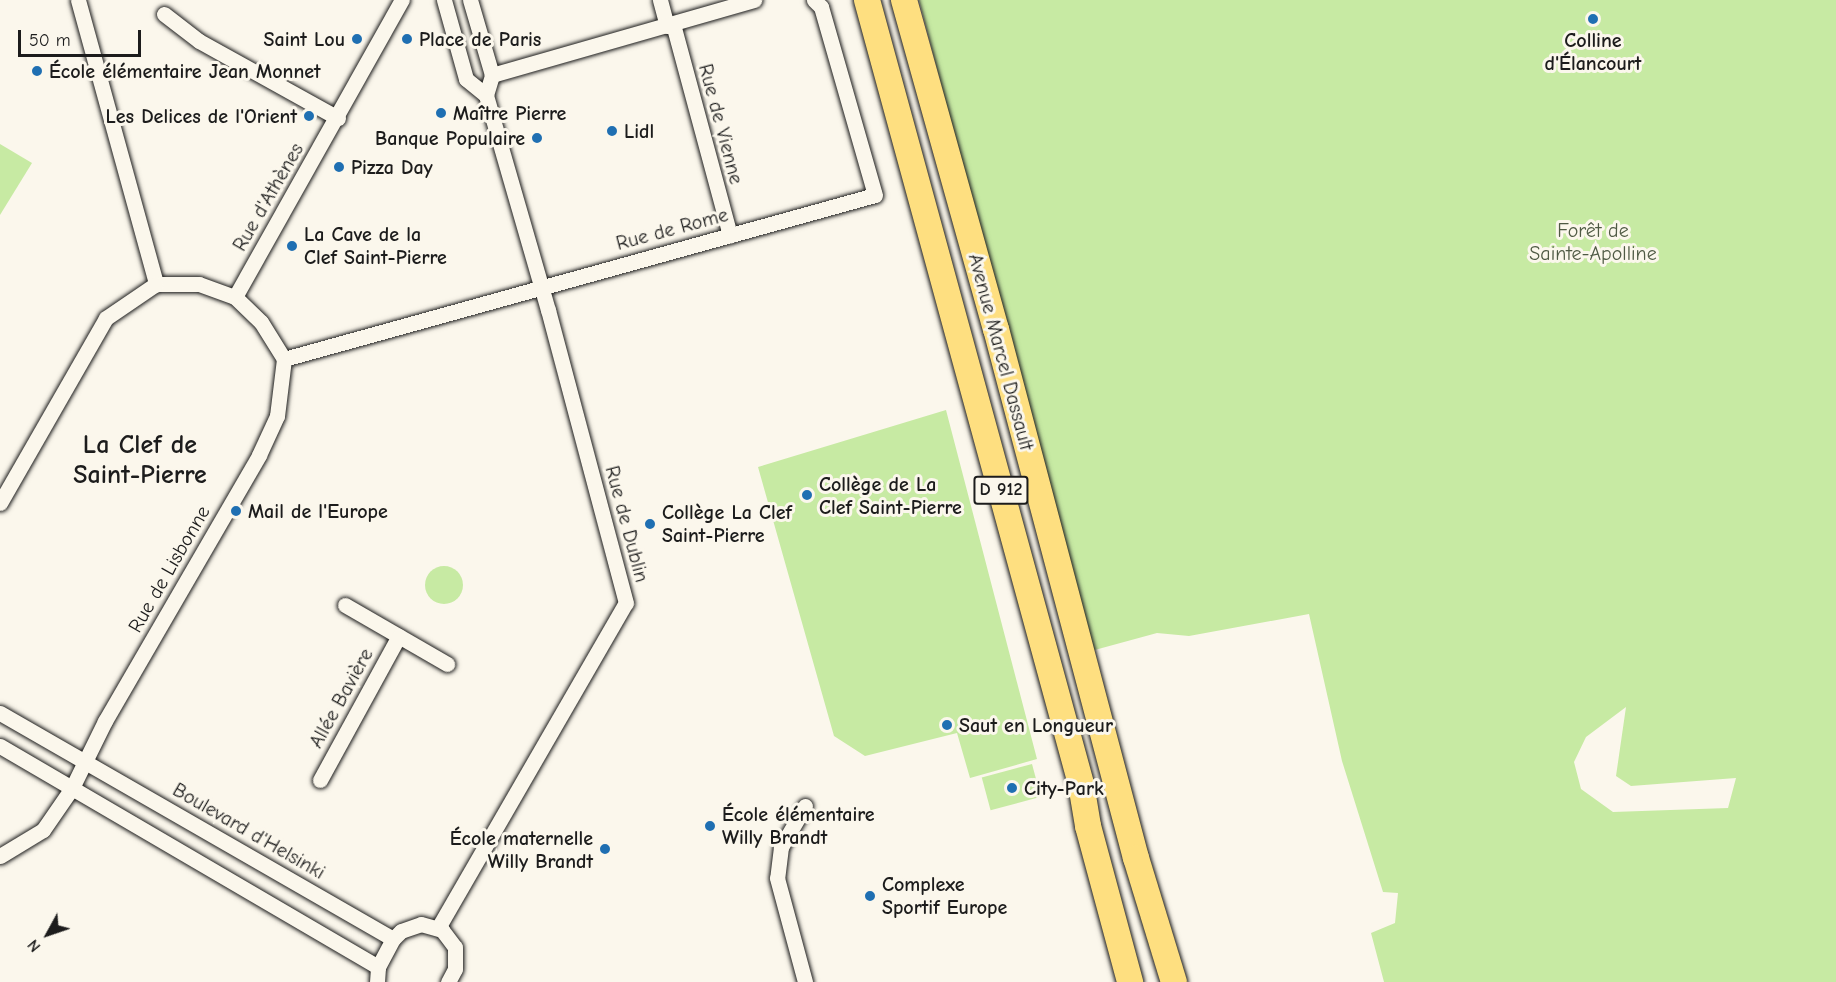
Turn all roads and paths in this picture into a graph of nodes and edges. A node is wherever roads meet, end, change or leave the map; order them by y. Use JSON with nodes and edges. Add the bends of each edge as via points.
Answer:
{"nodes":[{"id":1,"x":78,"y":0,"type":"edge"},
{"id":2,"x":402,"y":0,"type":"edge"},
{"id":3,"x":444,"y":0,"type":"edge"},
{"id":4,"x":470,"y":0,"type":"edge"},
{"id":5,"x":660,"y":0,"type":"edge"},
{"id":6,"x":754,"y":0,"type":"edge"},
{"id":7,"x":814,"y":0,"type":"edge"},
{"id":8,"x":867,"y":0,"type":"edge"},
{"id":9,"x":904,"y":0,"type":"edge"},
{"id":10,"x":164,"y":14,"type":"dead end"},
{"id":11,"x":670,"y":25,"type":"junction"},
{"id":12,"x":492,"y":75,"type":"junction"},
{"id":13,"x":486,"y":95,"type":"junction"},
{"id":14,"x":338,"y":118,"type":"junction"},
{"id":15,"x":730,"y":235,"type":"junction"},
{"id":16,"x":156,"y":284,"type":"junction"},
{"id":17,"x":542,"y":286,"type":"junction"},
{"id":18,"x":235,"y":297,"type":"junction"},
{"id":19,"x":284,"y":359,"type":"junction"},
{"id":20,"x":0,"y":503,"type":"edge"},
{"id":21,"x":345,"y":605,"type":"dead end"},
{"id":22,"x":399,"y":636,"type":"junction"},
{"id":23,"x":447,"y":664,"type":"dead end"},
{"id":24,"x":0,"y":713,"type":"edge"},
{"id":25,"x":0,"y":746,"type":"edge"},
{"id":26,"x":84,"y":759,"type":"junction"},
{"id":27,"x":320,"y":780,"type":"dead end"},
{"id":28,"x":72,"y":788,"type":"junction"},
{"id":29,"x":805,"y":806,"type":"dead end"},
{"id":30,"x":0,"y":856,"type":"edge"},
{"id":31,"x":438,"y":928,"type":"junction"},
{"id":32,"x":393,"y":939,"type":"junction"},
{"id":33,"x":378,"y":974,"type":"edge"},
{"id":34,"x":448,"y":982,"type":"edge"},
{"id":35,"x":805,"y":982,"type":"edge"},
{"id":36,"x":1130,"y":982,"type":"edge"},
{"id":37,"x":1174,"y":982,"type":"edge"}],
"edges":[{"from":1,"to":16,"type":"street"},
{"from":2,"to":14,"type":"street"},
{"from":3,"to":13,"type":"street","name":"Rue de Dublin","via":[[466,79]]},
{"from":4,"to":12,"type":"street"},
{"from":5,"to":11,"type":"street","name":"Rue de Vienne"},
{"from":6,"to":11,"type":"street"},
{"from":7,"to":15,"type":"street","name":"Rue de Rome","via":[[821,7],[875,195]]},
{"from":8,"to":36,"type":"main road","name":"Avenue Marcel Dassault","number":"D 912","via":[[1081,784],[1088,826]]},
{"from":9,"to":37,"type":"main road","name":"Avenue Marcel Dassault","number":"D 912","via":[[1136,858]]},
{"from":10,"to":14,"type":"street","via":[[199,41]]},
{"from":11,"to":12,"type":"street"},
{"from":11,"to":15,"type":"street","name":"Rue de Vienne"},
{"from":12,"to":13,"type":"street"},
{"from":13,"to":17,"type":"street","name":"Rue de Dublin"},
{"from":14,"to":18,"type":"street","name":"Rue d'Athènes"},
{"from":15,"to":17,"type":"street","name":"Rue de Rome"},
{"from":16,"to":18,"type":"street","via":[[199,284]]},
{"from":16,"to":20,"type":"street","via":[[106,318]]},
{"from":17,"to":19,"type":"street","name":"Rue de Rome"},
{"from":17,"to":31,"type":"street","name":"Rue de Dublin","via":[[626,603]]},
{"from":18,"to":19,"type":"street","via":[[261,321]]},
{"from":19,"to":26,"type":"street","name":"Rue de Lisbonne","via":[[277,416],[259,455]]},
{"from":21,"to":22,"type":"street","name":"Allée Bavière"},
{"from":22,"to":23,"type":"street","name":"Allée Bavière"},
{"from":22,"to":27,"type":"street","name":"Allée Bavière"},
{"from":24,"to":26,"type":"street","name":"Boulevard d'Helsinki"},
{"from":25,"to":28,"type":"street"},
{"from":26,"to":28,"type":"street"},
{"from":26,"to":32,"type":"street","name":"Boulevard d'Helsinki"},
{"from":28,"to":30,"type":"street","via":[[43,830]]},
{"from":28,"to":33,"type":"street"},
{"from":29,"to":35,"type":"street","via":[[781,847],[777,879]]},
{"from":31,"to":32,"type":"street","via":[[411,926]]},
{"from":31,"to":34,"type":"street","via":[[450,938],[457,958]]},
{"from":32,"to":33,"type":"street"}]}
